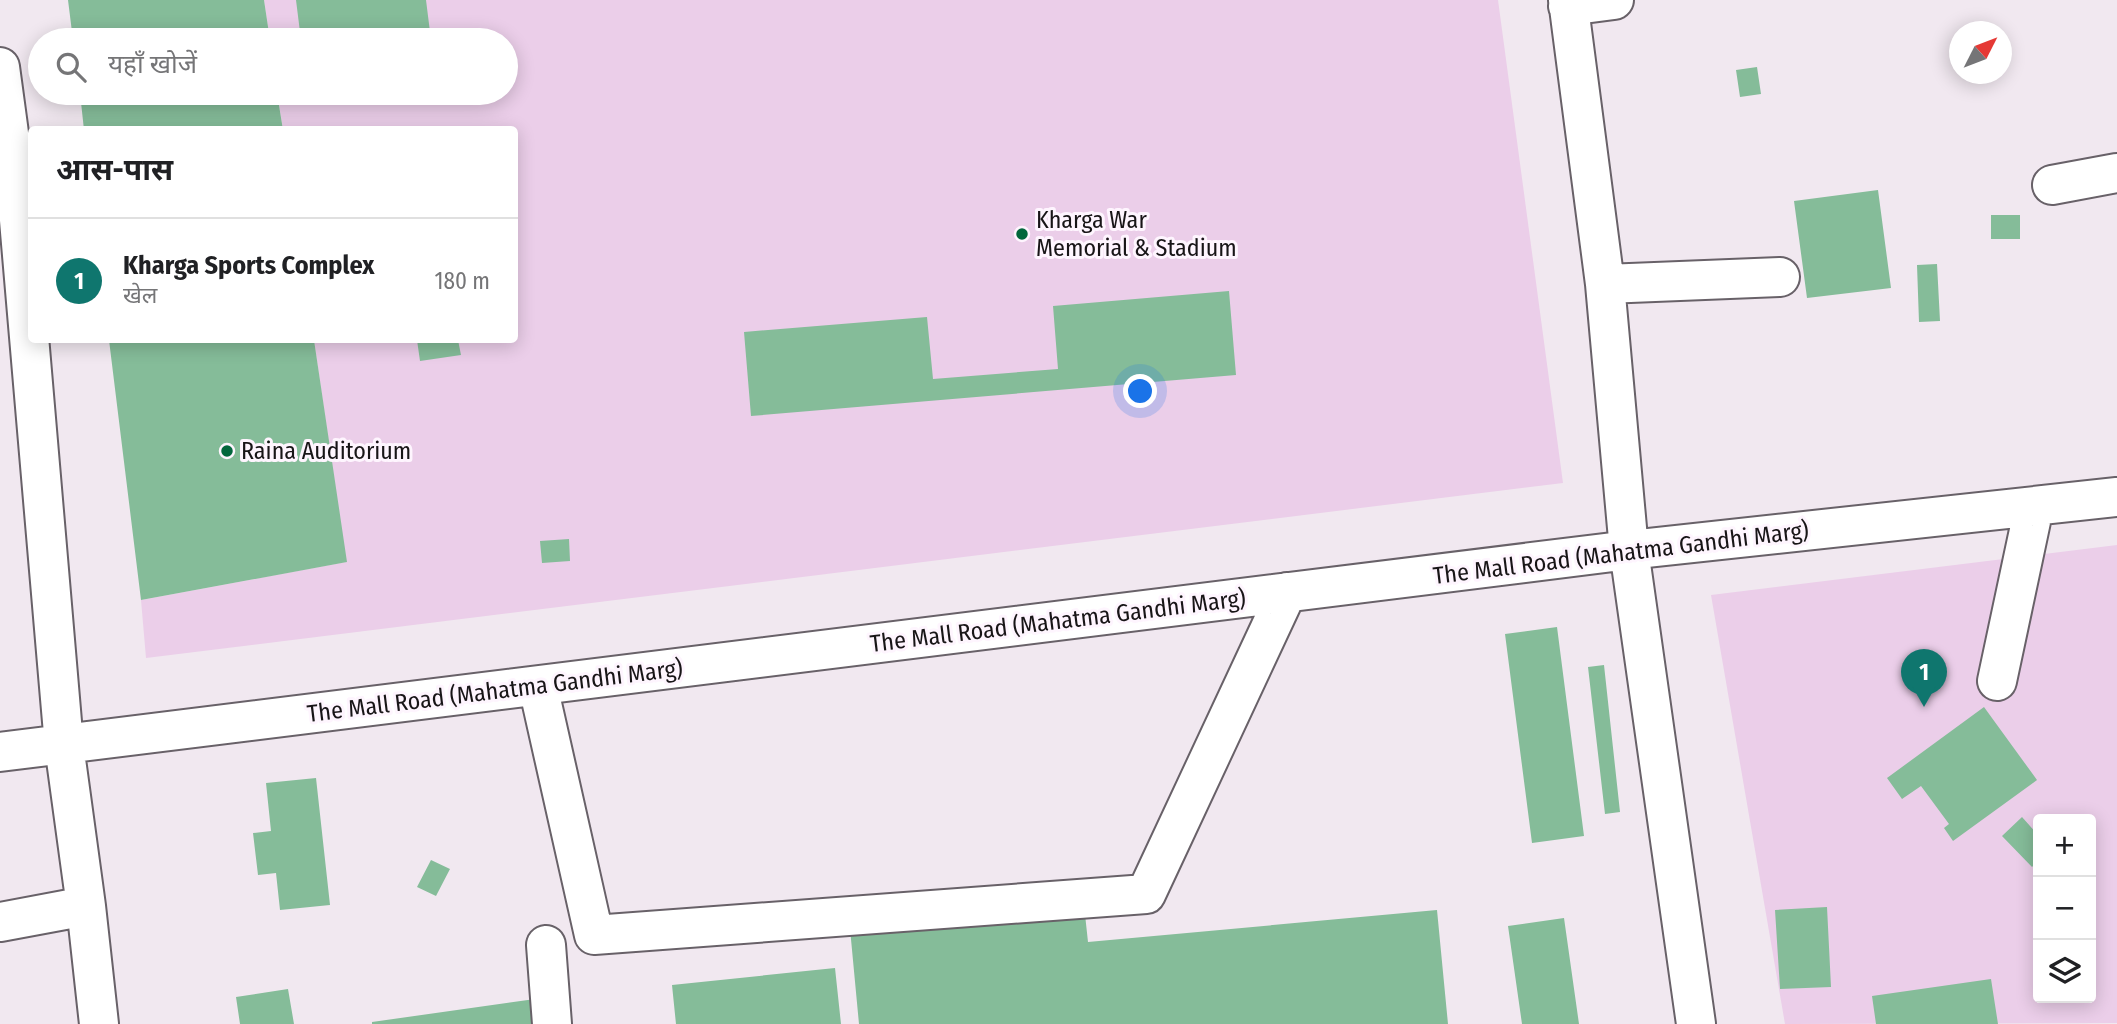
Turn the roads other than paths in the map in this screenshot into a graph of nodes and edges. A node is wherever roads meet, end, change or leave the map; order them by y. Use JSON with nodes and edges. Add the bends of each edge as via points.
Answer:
{"nodes":[{"id":1,"x":1614,"y":0,"type":"edge"},
{"id":2,"x":1568,"y":3,"type":"edge"},
{"id":3,"x":0,"y":67,"type":"edge"},
{"id":4,"x":2117,"y":173,"type":"edge"},
{"id":5,"x":2052,"y":185,"type":"dead end"},
{"id":6,"x":8,"y":186,"type":"edge"},
{"id":7,"x":1780,"y":277,"type":"dead end"},
{"id":8,"x":1605,"y":284,"type":"junction"},
{"id":9,"x":2117,"y":497,"type":"edge"},
{"id":10,"x":2034,"y":507,"type":"junction"},
{"id":11,"x":1629,"y":550,"type":"junction"},
{"id":12,"x":1287,"y":592,"type":"junction"},
{"id":13,"x":1997,"y":681,"type":"dead end"},
{"id":14,"x":538,"y":686,"type":"junction"},
{"id":15,"x":64,"y":745,"type":"junction"},
{"id":16,"x":0,"y":752,"type":"edge"},
{"id":17,"x":86,"y":906,"type":"junction"},
{"id":18,"x":0,"y":922,"type":"edge"},
{"id":19,"x":546,"y":945,"type":"dead end"},
{"id":20,"x":99,"y":1024,"type":"edge"},
{"id":21,"x":552,"y":1024,"type":"edge"},
{"id":22,"x":1696,"y":1024,"type":"edge"}],
"edges":[{"from":1,"to":2,"type":"street"},
{"from":2,"to":8,"type":"street"},
{"from":3,"to":6,"type":"street"},
{"from":4,"to":5,"type":"street"},
{"from":6,"to":15,"type":"street"},
{"from":7,"to":8,"type":"street"},
{"from":8,"to":11,"type":"street"},
{"from":9,"to":10,"type":"street","name":"The Mall Road (Mahatma Gandhi Marg)"},
{"from":10,"to":11,"type":"street","name":"The Mall Road (Mahatma Gandhi Marg)"},
{"from":10,"to":13,"type":"street"},
{"from":11,"to":12,"type":"street","name":"The Mall Road (Mahatma Gandhi Marg)"},
{"from":11,"to":22,"type":"street"},
{"from":12,"to":14,"type":"street","name":"The Mall Road (Mahatma Gandhi Marg)"},
{"from":12,"to":14,"type":"street","via":[[1146,894],[594,935]]},
{"from":14,"to":15,"type":"street","name":"The Mall Road (Mahatma Gandhi Marg)"},
{"from":15,"to":16,"type":"street","name":"The Mall Road (Mahatma Gandhi Marg)"},
{"from":15,"to":17,"type":"street"},
{"from":17,"to":18,"type":"street"},
{"from":17,"to":20,"type":"street"},
{"from":19,"to":21,"type":"street"}]}
